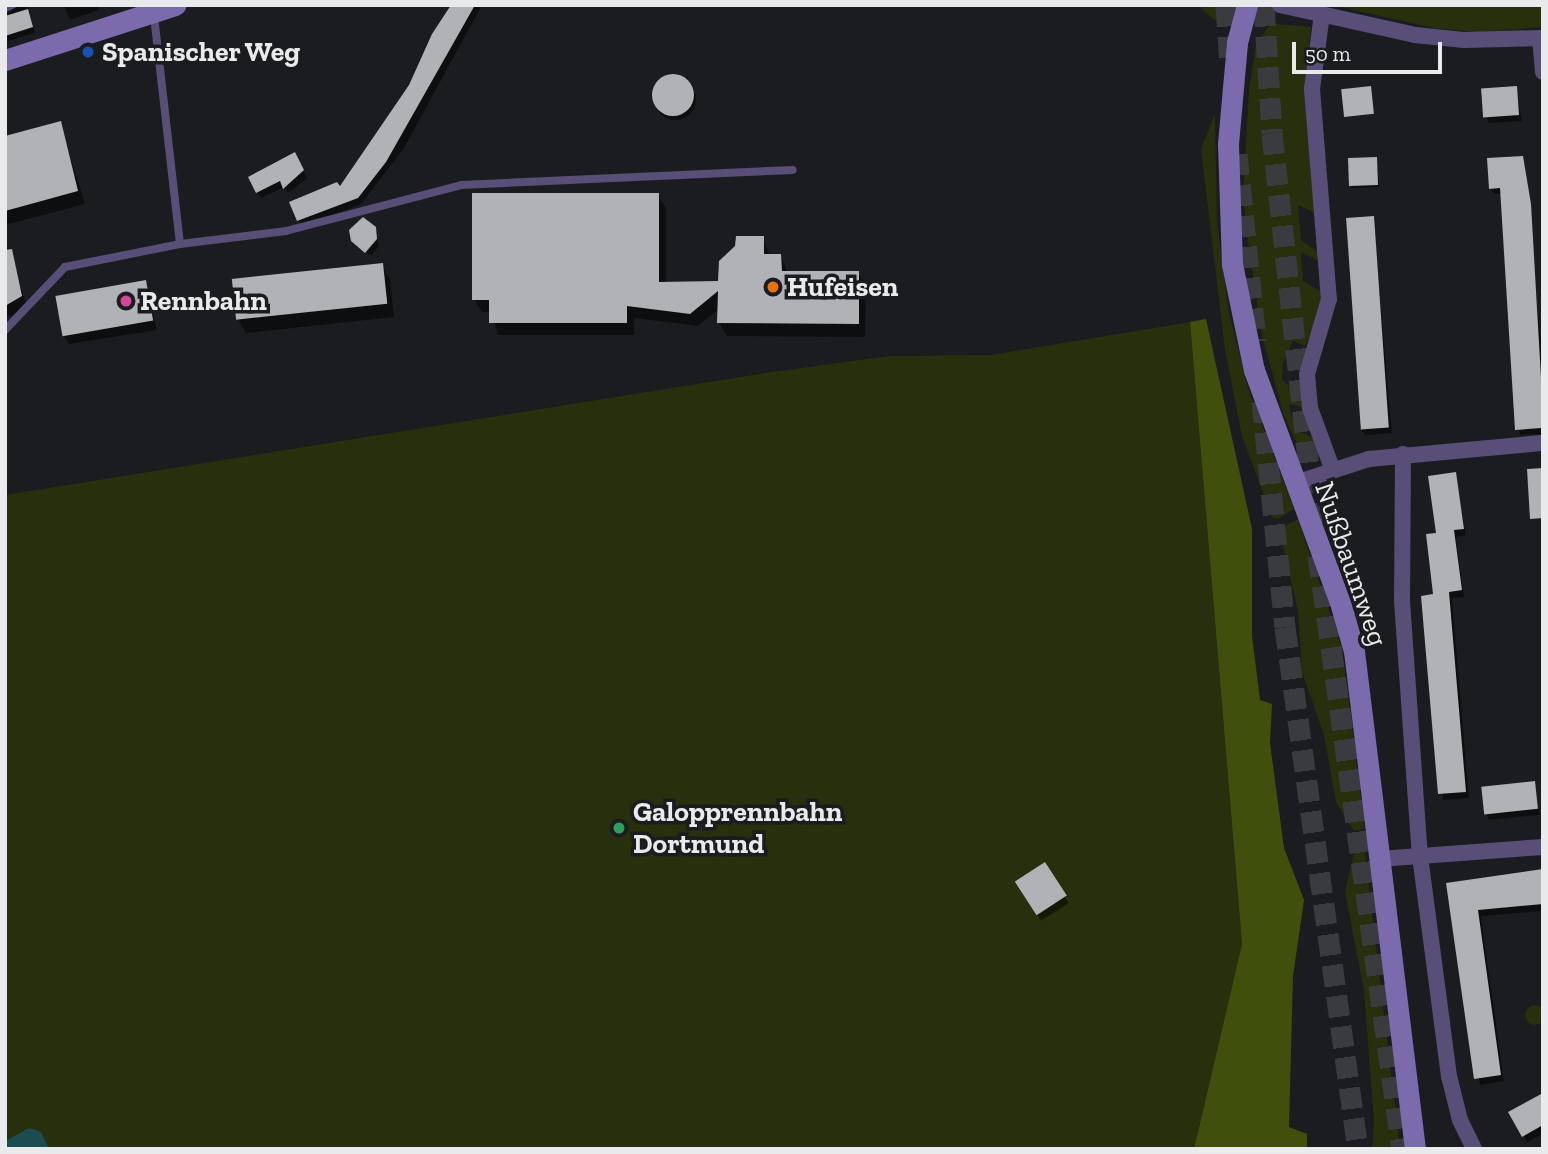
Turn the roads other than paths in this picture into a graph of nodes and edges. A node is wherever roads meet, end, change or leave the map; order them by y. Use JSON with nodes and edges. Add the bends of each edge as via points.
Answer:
{"nodes":[{"id":1,"x":12,"y":5,"type":"edge"},
{"id":2,"x":175,"y":5,"type":"edge"},
{"id":3,"x":1247,"y":5,"type":"edge"},
{"id":4,"x":1280,"y":5,"type":"edge"},
{"id":5,"x":5,"y":8,"type":"edge"},
{"id":6,"x":143,"y":11,"type":"edge"},
{"id":7,"x":1322,"y":14,"type":"junction"},
{"id":8,"x":1541,"y":38,"type":"edge"},
{"id":9,"x":5,"y":60,"type":"edge"},
{"id":10,"x":1543,"y":72,"type":"edge"},
{"id":11,"x":793,"y":170,"type":"dead end"},
{"id":12,"x":180,"y":244,"type":"junction"},
{"id":13,"x":5,"y":330,"type":"edge"},
{"id":14,"x":1543,"y":443,"type":"edge"},
{"id":15,"x":1404,"y":454,"type":"junction"},
{"id":16,"x":1332,"y":468,"type":"junction"},
{"id":17,"x":1295,"y":483,"type":"junction"},
{"id":18,"x":1543,"y":847,"type":"edge"},
{"id":19,"x":1420,"y":856,"type":"junction"},
{"id":20,"x":1379,"y":859,"type":"junction"},
{"id":21,"x":1415,"y":1149,"type":"edge"},
{"id":22,"x":1474,"y":1149,"type":"edge"}],
"edges":[{"from":1,"to":5,"type":"lane"},
{"from":2,"to":6,"type":"street"},
{"from":3,"to":17,"type":"street","name":"Nußbaumweg","via":[[1237,43],[1229,121],[1229,239],[1254,370]]},
{"from":4,"to":7,"type":"street"},
{"from":6,"to":9,"type":"street"},
{"from":6,"to":12,"type":"lane"},
{"from":7,"to":8,"type":"street","via":[[1464,40]]},
{"from":7,"to":16,"type":"street","name":"Nußbaumweg","via":[[1312,89],[1329,299],[1307,374],[1310,408]]},
{"from":8,"to":10,"type":"street"},
{"from":11,"to":12,"type":"lane","via":[[461,185],[286,231]]},
{"from":12,"to":13,"type":"lane","via":[[65,267]]},
{"from":14,"to":15,"type":"street"},
{"from":15,"to":16,"type":"street"},
{"from":15,"to":19,"type":"street","name":"Nußbaumweg","via":[[1402,601]]},
{"from":16,"to":17,"type":"street"},
{"from":17,"to":20,"type":"street","name":"Nußbaumweg","via":[[1354,651]]},
{"from":18,"to":19,"type":"street"},
{"from":19,"to":20,"type":"street"},
{"from":19,"to":22,"type":"street","name":"Nußbaumweg","via":[[1449,1076],[1460,1120]]},
{"from":20,"to":21,"type":"street","name":"Nußbaumweg"}]}
